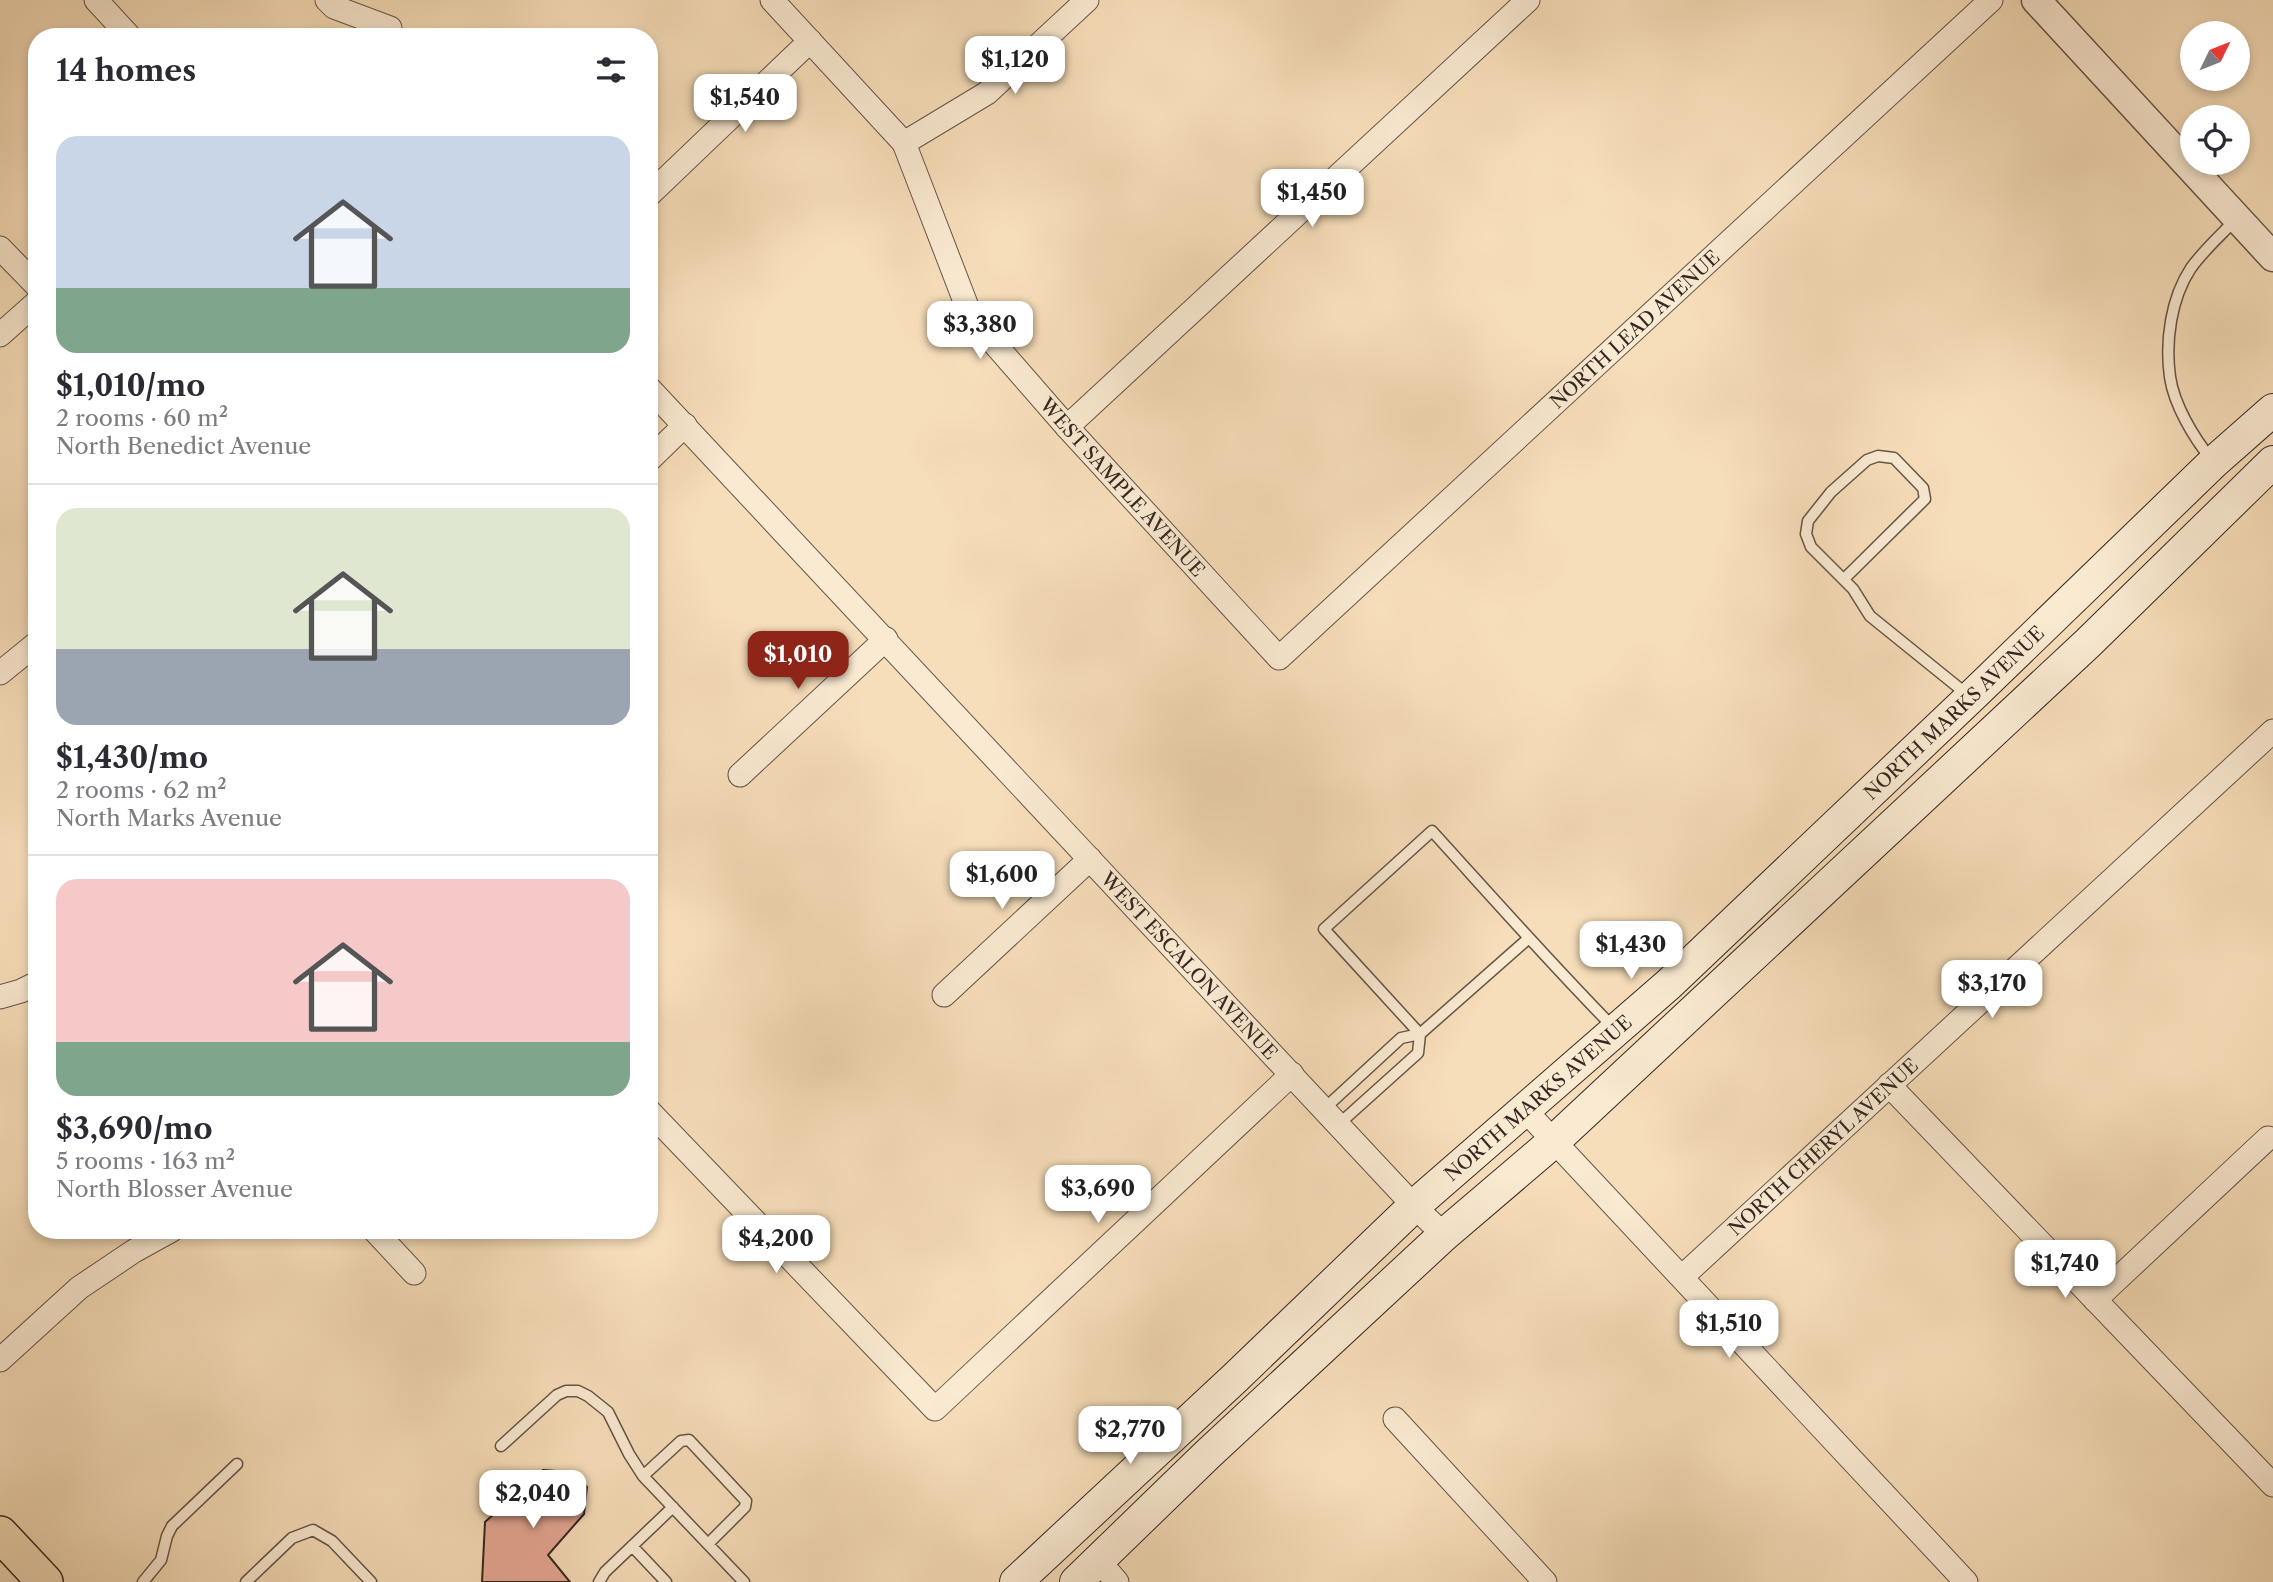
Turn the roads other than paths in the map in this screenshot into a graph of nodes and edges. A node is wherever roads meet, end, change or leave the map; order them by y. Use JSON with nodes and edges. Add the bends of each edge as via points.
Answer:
{"nodes":[{"id":1,"x":96,"y":0,"type":"edge"},
{"id":2,"x":327,"y":0,"type":"edge"},
{"id":3,"x":772,"y":0,"type":"edge"},
{"id":4,"x":1087,"y":0,"type":"edge"},
{"id":5,"x":1528,"y":0,"type":"edge"},
{"id":6,"x":1991,"y":0,"type":"edge"},
{"id":7,"x":2036,"y":0,"type":"edge"},
{"id":8,"x":122,"y":28,"type":"edge"},
{"id":9,"x":390,"y":28,"type":"dead end"},
{"id":10,"x":810,"y":41,"type":"junction"},
{"id":11,"x":904,"y":143,"type":"junction"},
{"id":12,"x":658,"y":186,"type":"edge"},
{"id":13,"x":2237,"y":218,"type":"junction"},
{"id":14,"x":0,"y":248,"type":"edge"},
{"id":15,"x":2273,"y":257,"type":"edge"},
{"id":16,"x":28,"y":277,"type":"edge"},
{"id":17,"x":28,"y":310,"type":"edge"},
{"id":18,"x":0,"y":335,"type":"edge"},
{"id":19,"x":658,"y":397,"type":"edge"},
{"id":20,"x":2273,"y":410,"type":"edge"},
{"id":21,"x":685,"y":425,"type":"junction"},
{"id":22,"x":1067,"y":427,"type":"junction"},
{"id":23,"x":658,"y":451,"type":"edge"},
{"id":24,"x":2214,"y":462,"type":"junction"},
{"id":25,"x":2273,"y":463,"type":"edge"},
{"id":26,"x":1844,"y":579,"type":"junction"},
{"id":27,"x":886,"y":639,"type":"junction"},
{"id":28,"x":28,"y":650,"type":"edge"},
{"id":29,"x":1279,"y":658,"type":"joint"},
{"id":30,"x":0,"y":673,"type":"edge"},
{"id":31,"x":1971,"y":698,"type":"junction"},
{"id":32,"x":2273,"y":731,"type":"edge"},
{"id":33,"x":740,"y":775,"type":"dead end"},
{"id":34,"x":1090,"y":859,"type":"junction"},
{"id":35,"x":1529,"y":937,"type":"junction"},
{"id":36,"x":28,"y":988,"type":"edge"},
{"id":37,"x":944,"y":995,"type":"dead end"},
{"id":38,"x":0,"y":997,"type":"edge"},
{"id":39,"x":1616,"y":1030,"type":"junction"},
{"id":40,"x":1420,"y":1034,"type":"junction"},
{"id":41,"x":1292,"y":1074,"type":"junction"},
{"id":42,"x":1889,"y":1085,"type":"junction"},
{"id":43,"x":1524,"y":1109,"type":"junction"},
{"id":44,"x":1331,"y":1117,"type":"junction"},
{"id":45,"x":658,"y":1120,"type":"edge"},
{"id":46,"x":2268,"y":1138,"type":"dead end"},
{"id":47,"x":1553,"y":1142,"type":"junction"},
{"id":48,"x":1413,"y":1206,"type":"junction"},
{"id":49,"x":1444,"y":1235,"type":"junction"},
{"id":50,"x":156,"y":1239,"type":"edge"},
{"id":51,"x":383,"y":1239,"type":"edge"},
{"id":52,"x":415,"y":1273,"type":"dead end"},
{"id":53,"x":1682,"y":1277,"type":"junction"},
{"id":54,"x":2095,"y":1300,"type":"junction"},
{"id":55,"x":0,"y":1360,"type":"edge"},
{"id":56,"x":1235,"y":1378,"type":"junction"},
{"id":57,"x":1395,"y":1419,"type":"dead end"},
{"id":58,"x":501,"y":1446,"type":"dead end"},
{"id":59,"x":237,"y":1464,"type":"dead end"},
{"id":60,"x":643,"y":1476,"type":"junction"},
{"id":61,"x":2273,"y":1485,"type":"edge"},
{"id":62,"x":673,"y":1507,"type":"junction"},
{"id":63,"x":0,"y":1534,"type":"edge"},
{"id":64,"x":708,"y":1544,"type":"junction"},
{"id":65,"x":632,"y":1546,"type":"junction"},
{"id":66,"x":1097,"y":1575,"type":"edge"},
{"id":67,"x":45,"y":1582,"type":"edge"},
{"id":68,"x":143,"y":1582,"type":"edge"},
{"id":69,"x":246,"y":1582,"type":"edge"},
{"id":70,"x":371,"y":1582,"type":"edge"},
{"id":71,"x":600,"y":1582,"type":"edge"},
{"id":72,"x":666,"y":1582,"type":"edge"},
{"id":73,"x":744,"y":1582,"type":"edge"},
{"id":74,"x":1016,"y":1582,"type":"edge"},
{"id":75,"x":1545,"y":1582,"type":"edge"},
{"id":76,"x":1966,"y":1582,"type":"edge"}],
"edges":[{"from":1,"to":8,"type":"street"},
{"from":2,"to":9,"type":"street","via":[[334,7]]},
{"from":3,"to":10,"type":"street","name":"WEST SAMPLE AVENUE"},
{"from":4,"to":11,"type":"street","via":[[987,93]]},
{"from":5,"to":22,"type":"street"},
{"from":6,"to":29,"type":"street","name":"NORTH LEAD AVENUE"},
{"from":7,"to":13,"type":"street"},
{"from":10,"to":11,"type":"street","name":"WEST SAMPLE AVENUE"},
{"from":10,"to":12,"type":"street"},
{"from":11,"to":22,"type":"street","name":"WEST SAMPLE AVENUE","via":[[971,317]]},
{"from":13,"to":15,"type":"street"},
{"from":13,"to":24,"type":"lane","via":[[2192,267],[2176,298],[2169,334],[2170,379],[2194,438]]},
{"from":14,"to":16,"type":"street"},
{"from":17,"to":18,"type":"street"},
{"from":19,"to":21,"type":"street","name":"WEST ESCALON AVENUE"},
{"from":20,"to":24,"type":"main road","name":"NORTH MARKS AVENUE"},
{"from":21,"to":23,"type":"street"},
{"from":21,"to":27,"type":"street","name":"WEST ESCALON AVENUE"},
{"from":22,"to":29,"type":"street","name":"WEST SAMPLE AVENUE"},
{"from":24,"to":31,"type":"main road","name":"NORTH MARKS AVENUE"},
{"from":25,"to":47,"type":"main road","name":"NORTH MARKS AVENUE","via":[[2088,643]]},
{"from":26,"to":26,"type":"lane","via":[[1811,547],[1808,521],[1831,492],[1867,460],[1894,458],[1923,488],[1925,499]]},
{"from":26,"to":31,"type":"lane","via":[[1870,616]]},
{"from":27,"to":33,"type":"street"},
{"from":27,"to":34,"type":"street","name":"WEST ESCALON AVENUE"},
{"from":28,"to":30,"type":"street"},
{"from":31,"to":39,"type":"main road","name":"NORTH MARKS AVENUE"},
{"from":32,"to":42,"type":"street","name":"NORTH CHERYL AVENUE"},
{"from":34,"to":37,"type":"street"},
{"from":34,"to":41,"type":"street","name":"WEST ESCALON AVENUE"},
{"from":35,"to":39,"type":"lane"},
{"from":35,"to":40,"type":"lane"},
{"from":35,"to":40,"type":"lane","via":[[1432,831],[1324,929]]},
{"from":36,"to":38,"type":"street"},
{"from":39,"to":43,"type":"main road","name":"NORTH MARKS AVENUE"},
{"from":40,"to":44,"type":"lane","via":[[1401,1038]]},
{"from":40,"to":44,"type":"lane","via":[[1418,1054]]},
{"from":41,"to":44,"type":"street","name":"WEST ESCALON AVENUE"},
{"from":41,"to":45,"type":"street","via":[[935,1409]]},
{"from":42,"to":53,"type":"street","name":"NORTH CHERYL AVENUE"},
{"from":42,"to":54,"type":"street"},
{"from":43,"to":47,"type":"street"},
{"from":43,"to":48,"type":"main road","name":"NORTH MARKS AVENUE"},
{"from":44,"to":48,"type":"street","name":"WEST ESCALON AVENUE"},
{"from":46,"to":54,"type":"street"},
{"from":47,"to":49,"type":"main road","name":"NORTH MARKS AVENUE"},
{"from":47,"to":53,"type":"street"},
{"from":48,"to":49,"type":"street","name":"WEST ESCALON AVENUE"},
{"from":48,"to":56,"type":"main road","name":"NORTH MARKS AVENUE"},
{"from":49,"to":66,"type":"main road","name":"NORTH MARKS AVENUE","via":[[1208,1454]]},
{"from":50,"to":55,"type":"street","via":[[79,1288]]},
{"from":51,"to":52,"type":"street"},
{"from":53,"to":76,"type":"street"},
{"from":54,"to":61,"type":"street"},
{"from":56,"to":66,"type":"main road","via":[[1233,1400],[1101,1533],[1096,1544]]},
{"from":56,"to":74,"type":"main road","name":"NORTH MARKS AVENUE"},
{"from":57,"to":75,"type":"street"},
{"from":58,"to":60,"type":"lane","via":[[557,1395],[578,1391],[608,1412]]},
{"from":59,"to":68,"type":"lane","via":[[172,1526],[161,1560]]},
{"from":60,"to":62,"type":"lane"},
{"from":60,"to":64,"type":"lane","via":[[681,1441],[689,1440],[746,1501]]},
{"from":62,"to":64,"type":"lane"},
{"from":62,"to":65,"type":"lane"},
{"from":63,"to":67,"type":"main road"},
{"from":64,"to":73,"type":"lane"},
{"from":65,"to":71,"type":"lane"},
{"from":65,"to":72,"type":"lane"},
{"from":69,"to":70,"type":"lane","via":[[292,1538],[313,1530],[332,1541]]}]}
